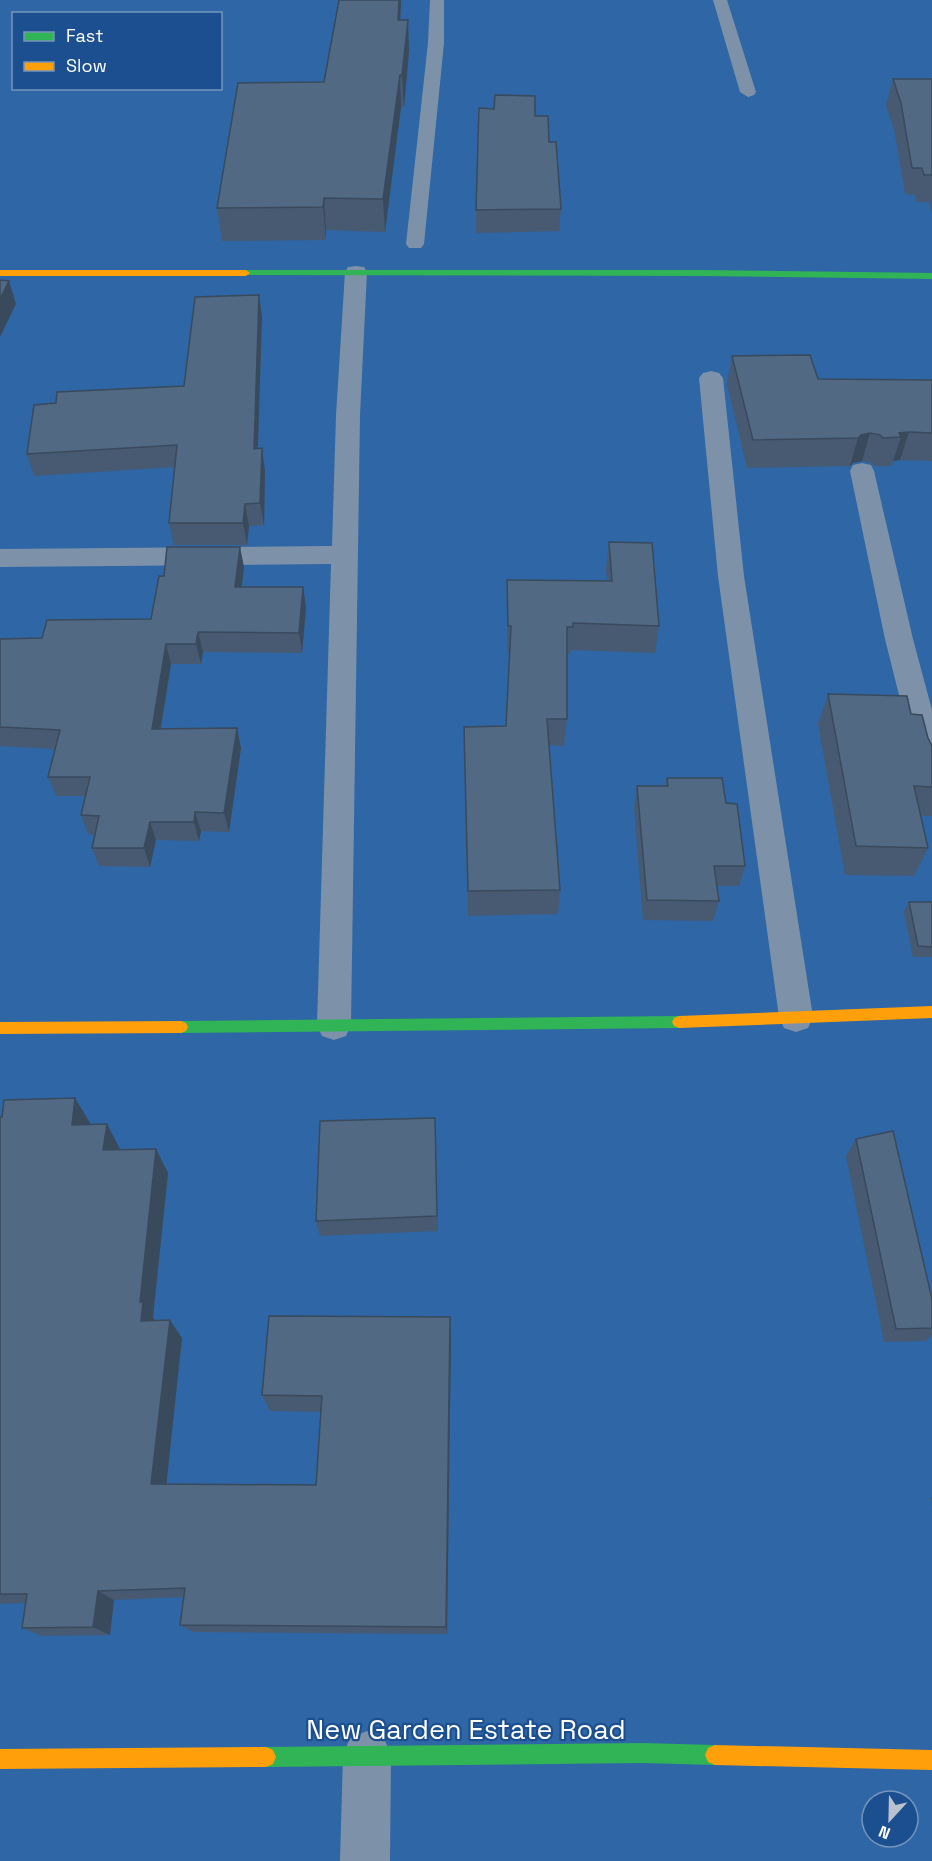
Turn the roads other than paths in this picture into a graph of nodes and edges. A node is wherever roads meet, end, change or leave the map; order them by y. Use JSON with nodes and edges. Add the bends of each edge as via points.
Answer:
{"nodes":[{"id":1,"x":436,"y":0,"type":"edge"},
{"id":2,"x":720,"y":0,"type":"edge"},
{"id":3,"x":748,"y":92,"type":"dead end"},
{"id":4,"x":415,"y":244,"type":"dead end"},
{"id":5,"x":356,"y":272,"type":"junction"},
{"id":6,"x":0,"y":273,"type":"edge"},
{"id":7,"x":932,"y":276,"type":"edge"},
{"id":8,"x":711,"y":378,"type":"dead end"},
{"id":9,"x":862,"y":471,"type":"dead end"},
{"id":10,"x":345,"y":555,"type":"junction"},
{"id":11,"x":0,"y":558,"type":"edge"},
{"id":12,"x":932,"y":767,"type":"edge"},
{"id":13,"x":932,"y":1012,"type":"edge"},
{"id":14,"x":795,"y":1017,"type":"junction"},
{"id":15,"x":334,"y":1025,"type":"junction"},
{"id":16,"x":0,"y":1028,"type":"edge"},
{"id":17,"x":367,"y":1755,"type":"junction"},
{"id":18,"x":0,"y":1759,"type":"edge"},
{"id":19,"x":932,"y":1760,"type":"edge"},
{"id":20,"x":365,"y":1861,"type":"edge"}],
"edges":[{"from":1,"to":4,"type":"lane","via":[[436,43]]},
{"from":2,"to":3,"type":"lane"},
{"from":5,"to":6,"type":"street"},
{"from":5,"to":7,"type":"street"},
{"from":5,"to":10,"type":"street"},
{"from":8,"to":14,"type":"street","via":[[731,576]]},
{"from":9,"to":12,"type":"street"},
{"from":10,"to":11,"type":"street"},
{"from":10,"to":15,"type":"street"},
{"from":13,"to":14,"type":"street"},
{"from":14,"to":15,"type":"street","via":[[616,1024]]},
{"from":15,"to":16,"type":"street"},
{"from":17,"to":18,"type":"street","name":"New Garden Estate Road"},
{"from":17,"to":19,"type":"street","name":"New Garden Estate Road","via":[[642,1753]]},
{"from":17,"to":20,"type":"street"}]}
